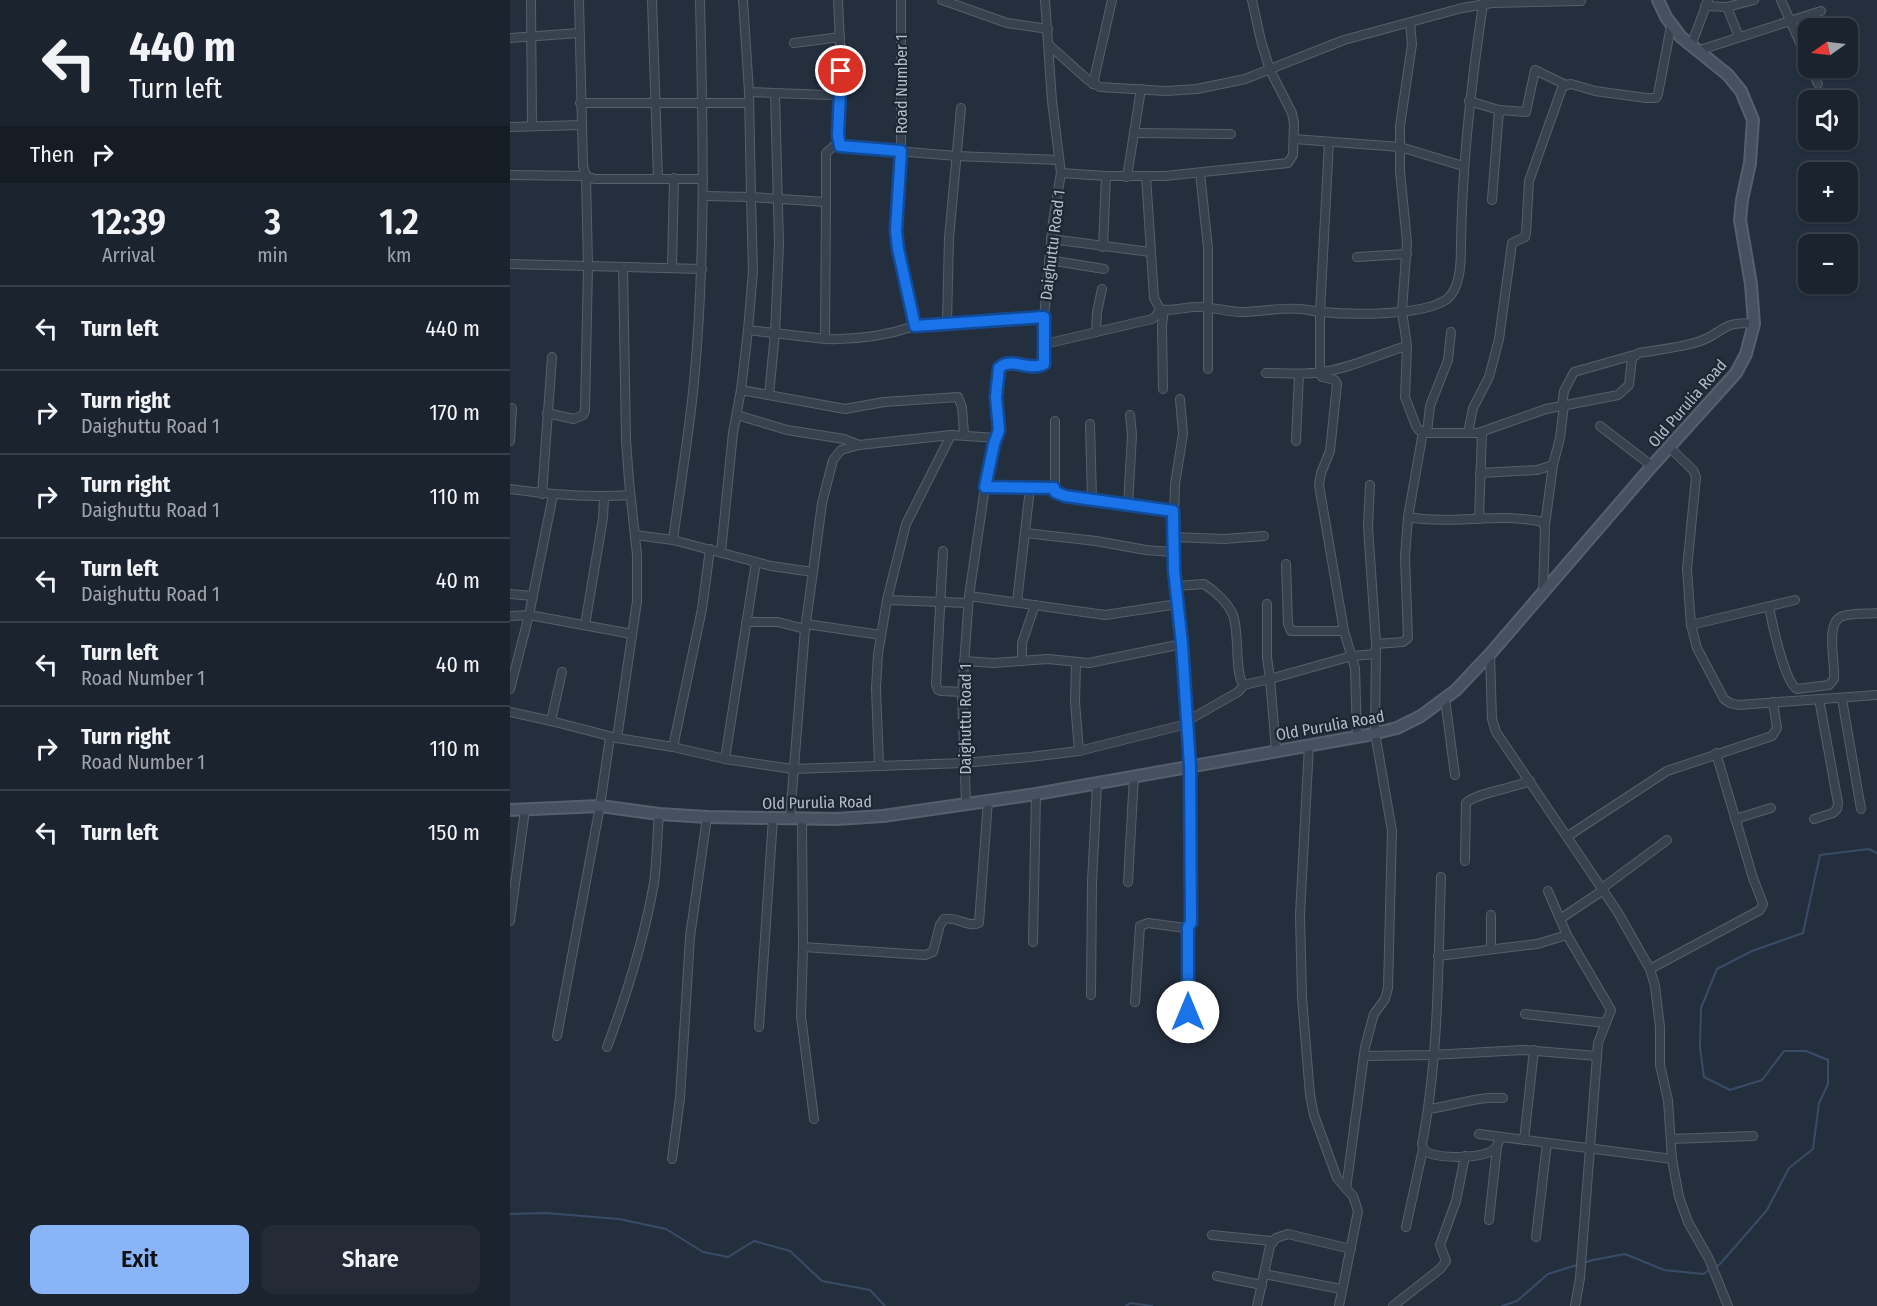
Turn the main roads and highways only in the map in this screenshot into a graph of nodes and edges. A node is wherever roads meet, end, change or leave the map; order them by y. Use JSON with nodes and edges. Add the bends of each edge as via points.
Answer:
{"nodes":[{"id":1,"x":1658,"y":0,"type":"edge"},
{"id":2,"x":510,"y":810,"type":"edge"}],
"edges":[{"from":1,"to":2,"type":"main road","name":"Old Purulia Road","via":[[1671,26],[1741,91],[1753,120],[1740,220],[1754,324],[1746,354],[1736,373],[1490,654],[1445,699],[1421,716],[1396,728],[1357,737],[1097,784],[883,816],[707,818],[600,806]]}]}
